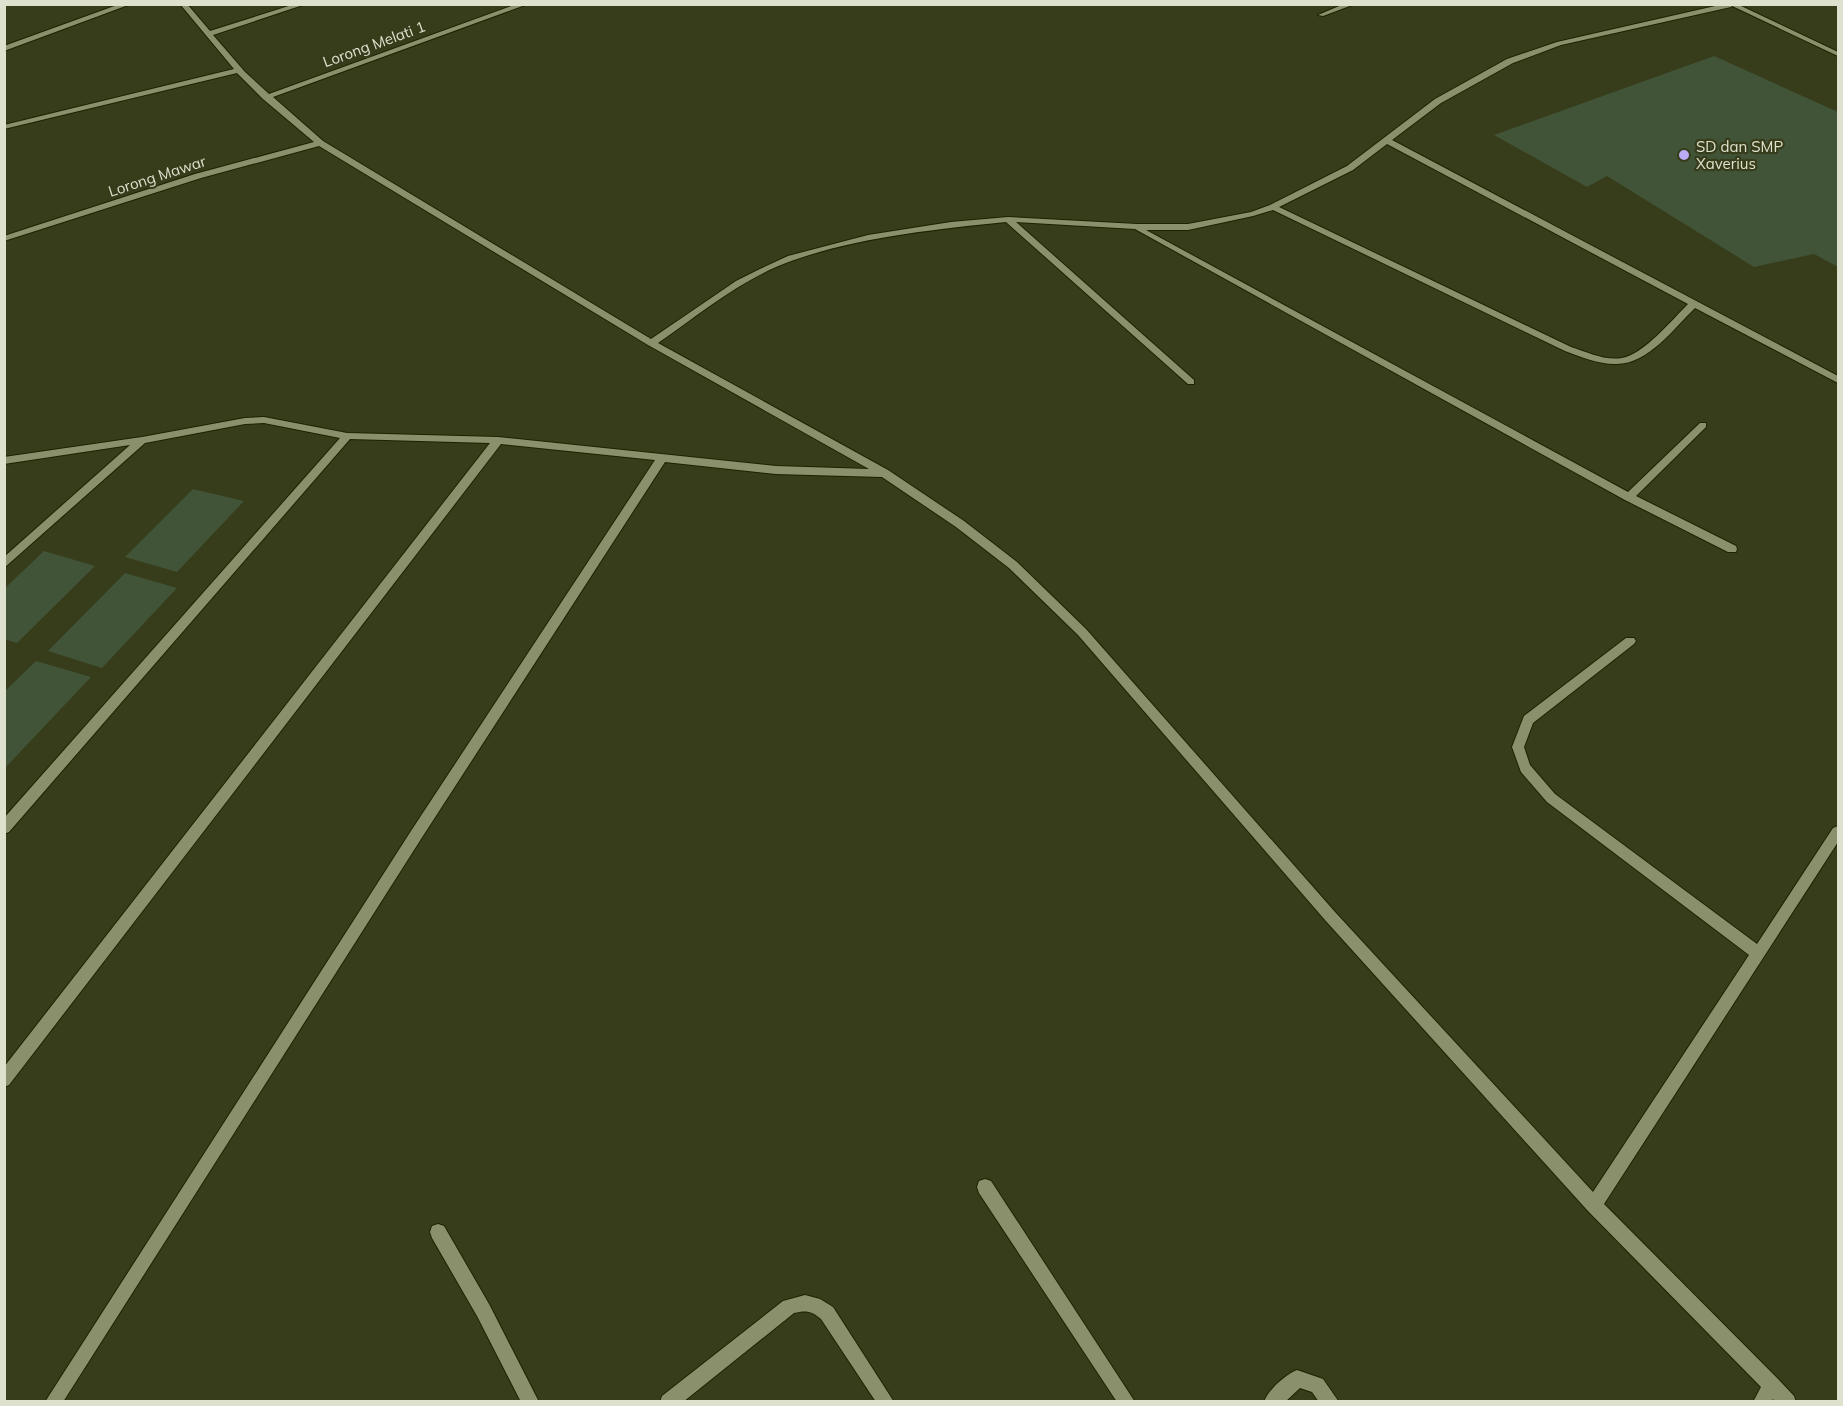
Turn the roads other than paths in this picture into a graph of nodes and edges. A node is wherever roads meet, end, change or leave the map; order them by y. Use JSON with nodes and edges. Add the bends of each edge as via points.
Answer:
{"nodes":[{"id":1,"x":128,"y":4,"type":"edge"},
{"id":2,"x":183,"y":4,"type":"edge"},
{"id":3,"x":303,"y":4,"type":"edge"},
{"id":4,"x":525,"y":4,"type":"edge"},
{"id":5,"x":1352,"y":4,"type":"edge"},
{"id":6,"x":1731,"y":5,"type":"edge"},
{"id":7,"x":1321,"y":15,"type":"dead end"},
{"id":8,"x":208,"y":34,"type":"junction"},
{"id":9,"x":4,"y":49,"type":"edge"},
{"id":10,"x":1839,"y":54,"type":"edge"},
{"id":11,"x":238,"y":70,"type":"junction"},
{"id":12,"x":266,"y":97,"type":"junction"},
{"id":13,"x":4,"y":127,"type":"edge"},
{"id":14,"x":1388,"y":141,"type":"junction"},
{"id":15,"x":320,"y":143,"type":"junction"},
{"id":16,"x":1273,"y":207,"type":"junction"},
{"id":17,"x":1008,"y":219,"type":"junction"},
{"id":18,"x":1137,"y":227,"type":"junction"},
{"id":19,"x":4,"y":239,"type":"edge"},
{"id":20,"x":1694,"y":304,"type":"junction"},
{"id":21,"x":651,"y":343,"type":"junction"},
{"id":22,"x":1839,"y":380,"type":"edge"},
{"id":23,"x":1191,"y":382,"type":"dead end"},
{"id":24,"x":1703,"y":425,"type":"dead end"},
{"id":25,"x":346,"y":436,"type":"junction"},
{"id":26,"x":142,"y":440,"type":"junction"},
{"id":27,"x":498,"y":440,"type":"junction"},
{"id":28,"x":662,"y":458,"type":"junction"},
{"id":29,"x":4,"y":460,"type":"edge"},
{"id":30,"x":884,"y":473,"type":"junction"},
{"id":31,"x":1629,"y":497,"type":"junction"},
{"id":32,"x":1732,"y":549,"type":"dead end"},
{"id":33,"x":4,"y":564,"type":"edge"},
{"id":34,"x":1630,"y":640,"type":"dead end"},
{"id":35,"x":4,"y":828,"type":"edge"},
{"id":36,"x":1839,"y":832,"type":"edge"},
{"id":37,"x":1759,"y":954,"type":"junction"},
{"id":38,"x":4,"y":1080,"type":"edge"},
{"id":39,"x":985,"y":1187,"type":"dead end"},
{"id":40,"x":1594,"y":1205,"type":"junction"},
{"id":41,"x":438,"y":1232,"type":"dead end"},
{"id":42,"x":1772,"y":1385,"type":"junction"},
{"id":43,"x":53,"y":1401,"type":"edge"},
{"id":44,"x":531,"y":1401,"type":"edge"},
{"id":45,"x":668,"y":1401,"type":"edge"},
{"id":46,"x":886,"y":1401,"type":"edge"},
{"id":47,"x":1127,"y":1401,"type":"edge"},
{"id":48,"x":1272,"y":1401,"type":"edge"},
{"id":49,"x":1331,"y":1401,"type":"edge"},
{"id":50,"x":1761,"y":1401,"type":"edge"},
{"id":51,"x":1788,"y":1401,"type":"edge"}],
"edges":[{"from":1,"to":9,"type":"street"},
{"from":2,"to":8,"type":"street"},
{"from":3,"to":8,"type":"street"},
{"from":4,"to":12,"type":"street","name":"Lorong Melati 1"},
{"from":5,"to":7,"type":"street"},
{"from":6,"to":10,"type":"street"},
{"from":6,"to":14,"type":"street","via":[[1559,43],[1510,60],[1438,101]]},
{"from":8,"to":11,"type":"street"},
{"from":11,"to":12,"type":"street"},
{"from":11,"to":13,"type":"street"},
{"from":12,"to":15,"type":"street"},
{"from":14,"to":16,"type":"street","via":[[1350,168]]},
{"from":14,"to":20,"type":"street"},
{"from":15,"to":19,"type":"street","name":"Lorong Mawar","via":[[189,178]]},
{"from":15,"to":21,"type":"street"},
{"from":16,"to":18,"type":"street","via":[[1209,224]]},
{"from":16,"to":20,"type":"street","via":[[1568,350],[1595,358],[1623,361],[1639,354]]},
{"from":17,"to":18,"type":"street"},
{"from":17,"to":21,"type":"street","via":[[908,231],[791,258],[739,283]]},
{"from":17,"to":23,"type":"street"},
{"from":18,"to":31,"type":"street"},
{"from":20,"to":22,"type":"street"},
{"from":21,"to":30,"type":"street"},
{"from":24,"to":31,"type":"street"},
{"from":25,"to":26,"type":"street","via":[[255,420]]},
{"from":25,"to":27,"type":"street"},
{"from":25,"to":35,"type":"street"},
{"from":26,"to":29,"type":"street"},
{"from":26,"to":33,"type":"street"},
{"from":27,"to":28,"type":"street"},
{"from":27,"to":38,"type":"street"},
{"from":28,"to":30,"type":"street","via":[[800,472]]},
{"from":28,"to":43,"type":"street"},
{"from":30,"to":40,"type":"street","via":[[1013,565],[1060,609],[1330,916]]},
{"from":31,"to":32,"type":"street"},
{"from":34,"to":37,"type":"street","via":[[1528,720],[1518,747],[1524,768],[1551,798]]},
{"from":36,"to":37,"type":"street"},
{"from":37,"to":40,"type":"street"},
{"from":39,"to":47,"type":"street"},
{"from":40,"to":42,"type":"street"},
{"from":41,"to":44,"type":"street"},
{"from":42,"to":50,"type":"street"},
{"from":42,"to":51,"type":"street"},
{"from":45,"to":46,"type":"street","via":[[800,1302],[818,1305],[828,1313]]},
{"from":48,"to":49,"type":"street","via":[[1297,1379],[1317,1384]]}]}
